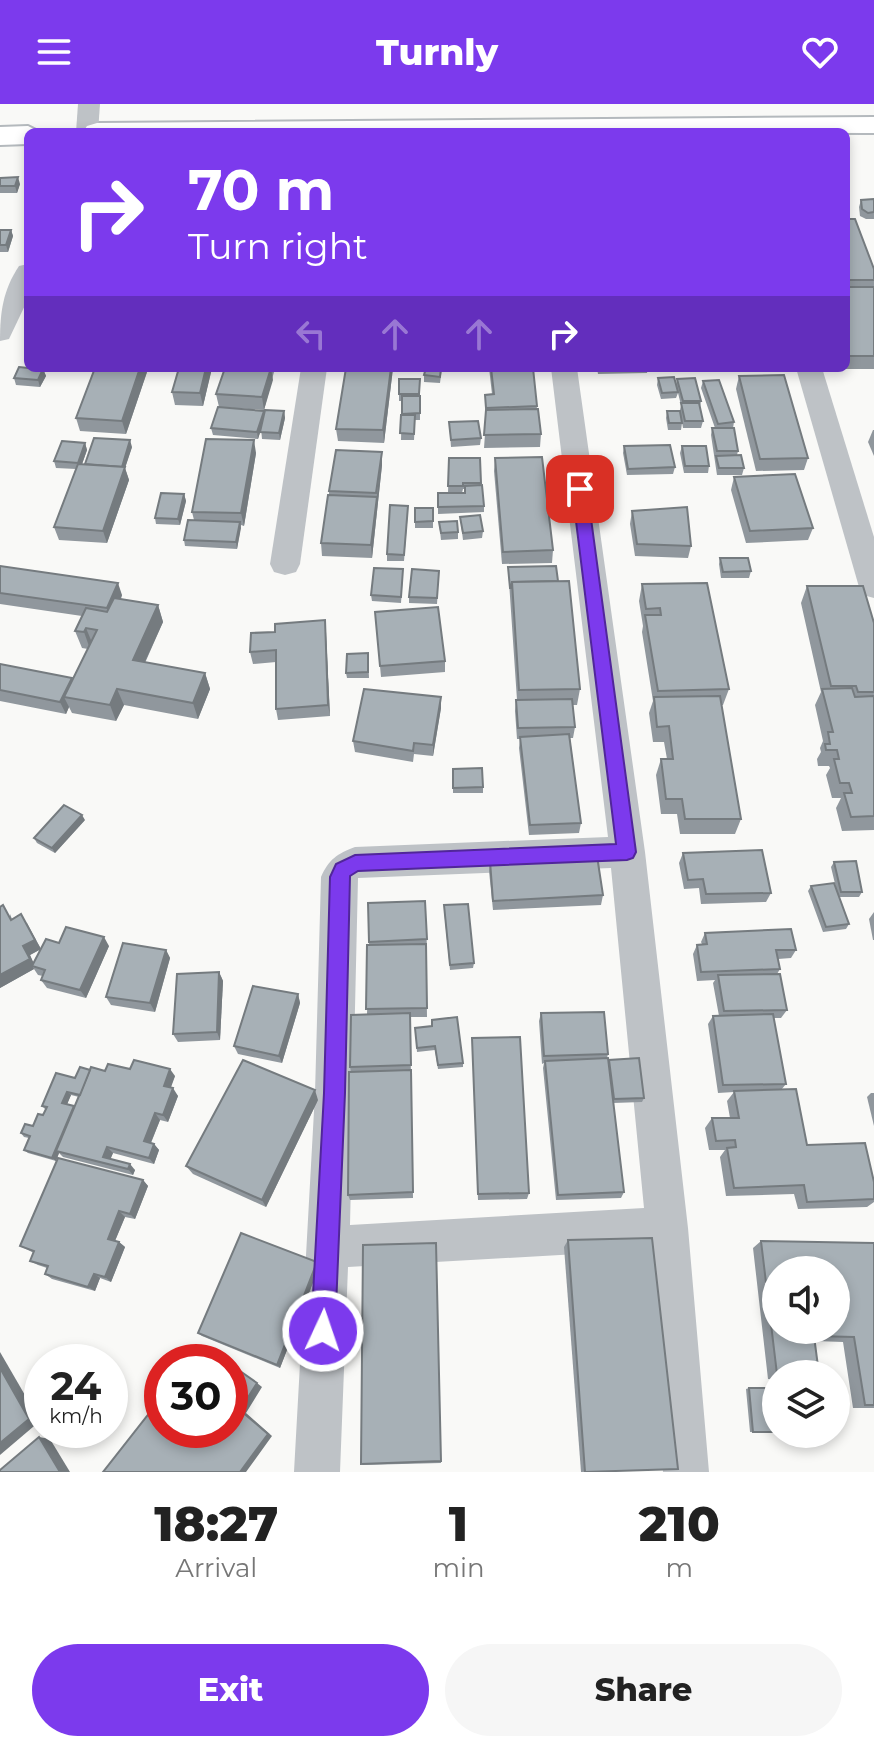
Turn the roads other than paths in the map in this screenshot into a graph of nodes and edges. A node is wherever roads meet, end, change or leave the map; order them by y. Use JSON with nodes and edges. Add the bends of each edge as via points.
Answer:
{"nodes":[{"id":1,"x":89,"y":104,"type":"edge"},
{"id":2,"x":874,"y":125,"type":"edge"},
{"id":3,"x":87,"y":128,"type":"edge"},
{"id":4,"x":588,"y":128,"type":"edge"},
{"id":5,"x":24,"y":135,"type":"edge"},
{"id":6,"x":0,"y":136,"type":"edge"},
{"id":7,"x":850,"y":144,"type":"edge"},
{"id":8,"x":874,"y":145,"type":"edge"},
{"id":9,"x":24,"y":155,"type":"edge"},
{"id":10,"x":0,"y":156,"type":"edge"},
{"id":11,"x":24,"y":280,"type":"edge"},
{"id":12,"x":0,"y":333,"type":"edge"},
{"id":13,"x":313,"y":372,"type":"edge"},
{"id":14,"x":565,"y":372,"type":"edge"},
{"id":15,"x":810,"y":372,"type":"edge"},
{"id":16,"x":285,"y":564,"type":"dead end"},
{"id":17,"x":874,"y":587,"type":"edge"},
{"id":18,"x":627,"y":852,"type":"junction"},
{"id":19,"x":667,"y":1228,"type":"junction"},
{"id":20,"x":327,"y":1247,"type":"junction"},
{"id":21,"x":317,"y":1472,"type":"edge"},
{"id":22,"x":686,"y":1472,"type":"edge"}],
"edges":[{"from":1,"to":3,"type":"street"},
{"from":2,"to":4,"type":"main road"},
{"from":5,"to":6,"type":"main road"},
{"from":7,"to":8,"type":"main road"},
{"from":9,"to":10,"type":"main road"},
{"from":11,"to":12,"type":"street"},
{"from":13,"to":16,"type":"street"},
{"from":14,"to":18,"type":"street"},
{"from":15,"to":17,"type":"street"},
{"from":18,"to":19,"type":"street"},
{"from":18,"to":20,"type":"street","via":[[355,863],[343,870]]},
{"from":19,"to":20,"type":"street"},
{"from":19,"to":22,"type":"street"},
{"from":20,"to":21,"type":"street"}]}
